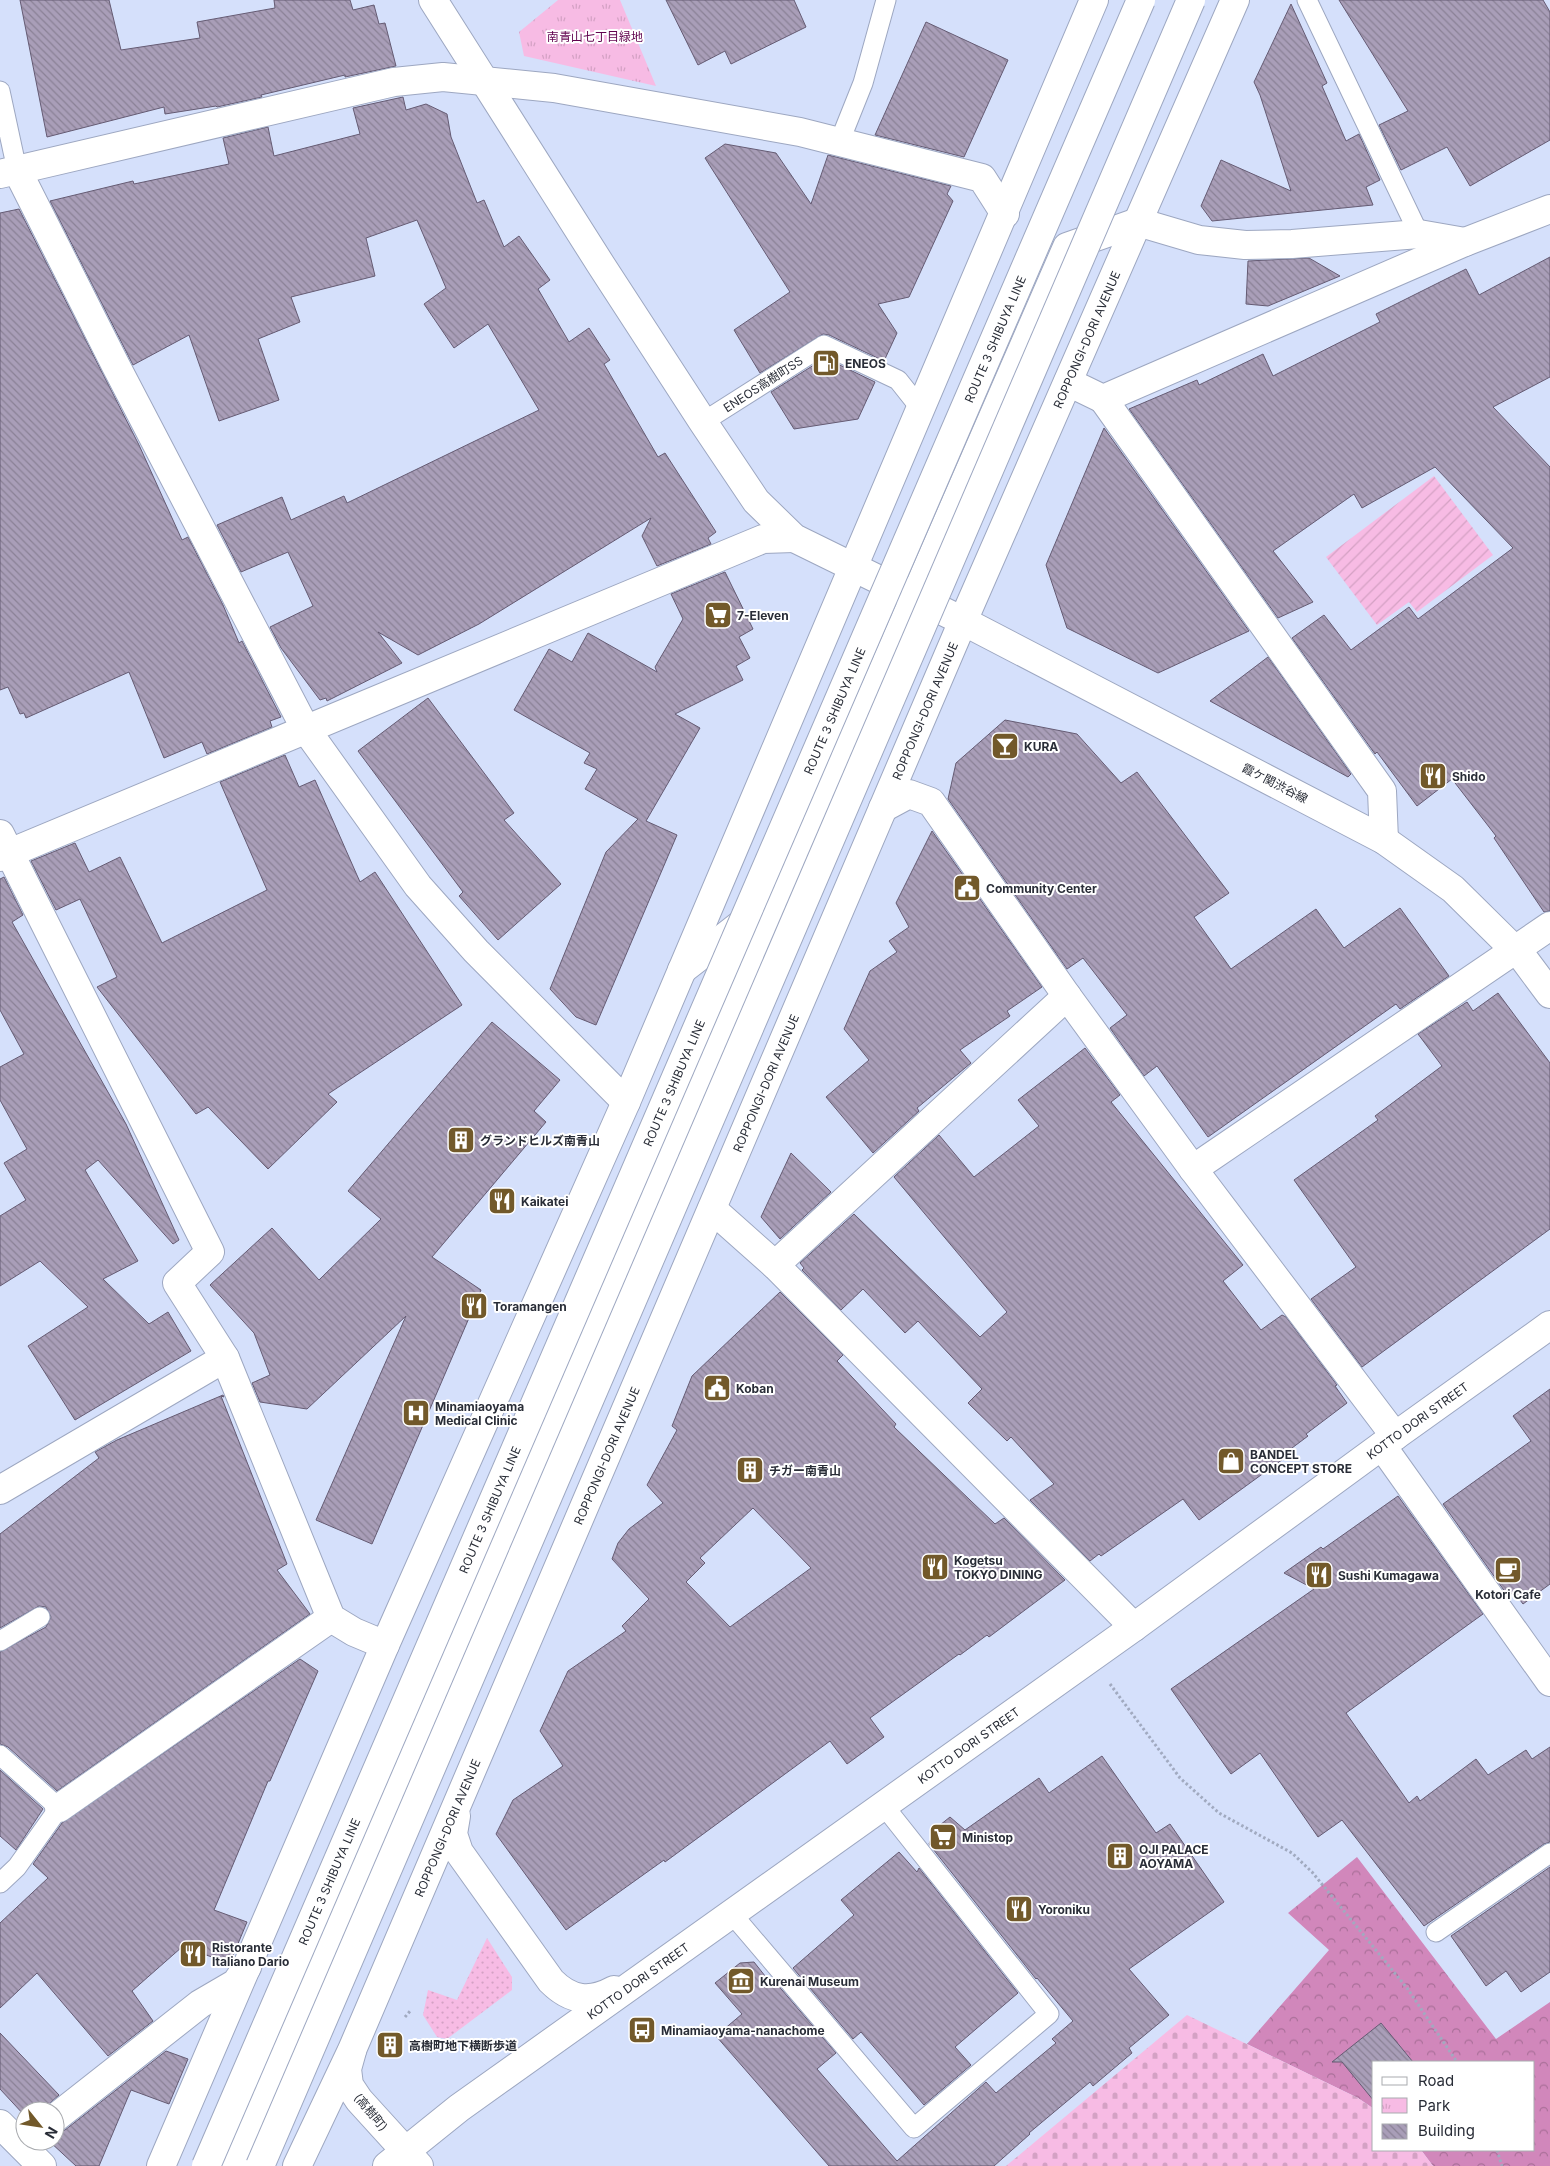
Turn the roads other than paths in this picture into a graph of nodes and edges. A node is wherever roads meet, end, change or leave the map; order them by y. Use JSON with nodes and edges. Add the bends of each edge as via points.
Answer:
{"nodes":[{"id":1,"x":433,"y":0,"type":"edge"},
{"id":2,"x":886,"y":0,"type":"edge"},
{"id":3,"x":1094,"y":0,"type":"edge"},
{"id":4,"x":1140,"y":0,"type":"edge"},
{"id":5,"x":1191,"y":0,"type":"edge"},
{"id":6,"x":1234,"y":0,"type":"edge"},
{"id":7,"x":1307,"y":0,"type":"edge"},
{"id":8,"x":486,"y":81,"type":"junction"},
{"id":9,"x":0,"y":91,"type":"edge"},
{"id":10,"x":839,"y":142,"type":"junction"},
{"id":11,"x":8,"y":172,"type":"edge"},
{"id":12,"x":1550,"y":209,"type":"edge"},
{"id":13,"x":1005,"y":214,"type":"junction"},
{"id":14,"x":1138,"y":222,"type":"junction"},
{"id":15,"x":1420,"y":234,"type":"junction"},
{"id":16,"x":1465,"y":242,"type":"junction"},
{"id":17,"x":1068,"y":382,"type":"junction"},
{"id":18,"x":1103,"y":399,"type":"junction"},
{"id":19,"x":921,"y":409,"type":"junction"},
{"id":20,"x":703,"y":422,"type":"junction"},
{"id":21,"x":794,"y":538,"type":"junction"},
{"id":22,"x":854,"y":566,"type":"junction"},
{"id":23,"x":913,"y":597,"type":"junction"},
{"id":24,"x":962,"y":621,"type":"junction"},
{"id":25,"x":305,"y":728,"type":"junction"},
{"id":26,"x":883,"y":808,"type":"junction"},
{"id":27,"x":1384,"y":840,"type":"junction"},
{"id":28,"x":3,"y":848,"type":"edge"},
{"id":29,"x":1550,"y":926,"type":"edge"},
{"id":30,"x":1515,"y":950,"type":"junction"},
{"id":31,"x":681,"y":971,"type":"junction"},
{"id":32,"x":1550,"y":994,"type":"edge"},
{"id":33,"x":1067,"y":996,"type":"junction"},
{"id":34,"x":626,"y":1102,"type":"junction"},
{"id":35,"x":1193,"y":1169,"type":"junction"},
{"id":36,"x":712,"y":1209,"type":"junction"},
{"id":37,"x":775,"y":1265,"type":"junction"},
{"id":38,"x":1550,"y":1325,"type":"edge"},
{"id":39,"x":225,"y":1358,"type":"junction"},
{"id":40,"x":1389,"y":1441,"type":"junction"},
{"id":41,"x":0,"y":1490,"type":"edge"},
{"id":42,"x":40,"y":1617,"type":"dead end"},
{"id":43,"x":331,"y":1618,"type":"junction"},
{"id":44,"x":1134,"y":1627,"type":"junction"},
{"id":45,"x":0,"y":1641,"type":"edge"},
{"id":46,"x":385,"y":1645,"type":"junction"},
{"id":47,"x":1550,"y":1682,"type":"edge"},
{"id":48,"x":0,"y":1755,"type":"edge"},
{"id":49,"x":471,"y":1772,"type":"junction"},
{"id":50,"x":884,"y":1806,"type":"junction"},
{"id":51,"x":59,"y":1808,"type":"junction"},
{"id":52,"x":1550,"y":1852,"type":"edge"},
{"id":53,"x":0,"y":1883,"type":"edge"},
{"id":54,"x":732,"y":1914,"type":"junction"},
{"id":55,"x":1436,"y":1932,"type":"dead end"},
{"id":56,"x":249,"y":1965,"type":"junction"},
{"id":57,"x":352,"y":2050,"type":"junction"},
{"id":58,"x":65,"y":2110,"type":"edge"},
{"id":59,"x":14,"y":2134,"type":"edge"},
{"id":60,"x":404,"y":2161,"type":"edge"},
{"id":61,"x":42,"y":2166,"type":"edge"},
{"id":62,"x":161,"y":2166,"type":"edge"},
{"id":63,"x":206,"y":2166,"type":"edge"},
{"id":64,"x":232,"y":2166,"type":"edge"},
{"id":65,"x":260,"y":2166,"type":"edge"},
{"id":66,"x":298,"y":2166,"type":"edge"}],
"edges":[{"from":1,"to":8,"type":"main road"},
{"from":2,"to":10,"type":"lane","via":[[863,83]]},
{"from":3,"to":13,"type":"main road"},
{"from":4,"to":63,"type":"main road","name":"ROUTE 3 SHIBUYA LINE","bridge":true},
{"from":5,"to":65,"type":"main road","bridge":true},
{"from":6,"to":14,"type":"main road","name":"ROPPONGI-DORI AVENUE"},
{"from":7,"to":15,"type":"lane"},
{"from":8,"to":10,"type":"main road","via":[[554,88],[800,132]]},
{"from":8,"to":11,"type":"main road","via":[[443,77],[394,82]]},
{"from":8,"to":20,"type":"main road"},
{"from":9,"to":11,"type":"lane"},
{"from":10,"to":13,"type":"main road","via":[[982,178]]},
{"from":11,"to":25,"type":"main road","via":[[116,366]]},
{"from":12,"to":16,"type":"main road"},
{"from":13,"to":19,"type":"main road"},
{"from":14,"to":15,"type":"main road","via":[[1199,240],[1245,245]]},
{"from":14,"to":17,"type":"main road","name":"ROPPONGI-DORI AVENUE"},
{"from":14,"to":23,"type":"main road","via":[[1067,247]]},
{"from":15,"to":16,"type":"main road"},
{"from":16,"to":18,"type":"main road"},
{"from":17,"to":18,"type":"main road"},
{"from":17,"to":24,"type":"main road","name":"ROPPONGI-DORI AVENUE"},
{"from":18,"to":27,"type":"main road","via":[[1382,792]]},
{"from":19,"to":20,"type":"lane","name":"ENEOS高樹町SS","via":[[898,380],[824,345]]},
{"from":19,"to":22,"type":"main road"},
{"from":20,"to":21,"type":"main road","via":[[756,501]]},
{"from":21,"to":22,"type":"main road","name":"霞ケ関渋谷線"},
{"from":21,"to":25,"type":"main road","via":[[763,539]]},
{"from":22,"to":23,"type":"main road","name":"霞ケ関渋谷線"},
{"from":22,"to":31,"type":"main road"},
{"from":23,"to":24,"type":"main road","name":"霞ケ関渋谷線"},
{"from":23,"to":31,"type":"main road","via":[[876,643],[762,908]]},
{"from":23,"to":64,"type":"main road"},
{"from":24,"to":26,"type":"main road","name":"ROPPONGI-DORI AVENUE"},
{"from":24,"to":27,"type":"main road","name":"霞ケ関渋谷線"},
{"from":25,"to":28,"type":"main road"},
{"from":25,"to":34,"type":"main road","via":[[418,886],[476,951]]},
{"from":26,"to":33,"type":"main road","via":[[909,794],[931,802]]},
{"from":26,"to":36,"type":"main road","name":"ROPPONGI-DORI AVENUE"},
{"from":27,"to":30,"type":"main road","name":"霞ケ関渋谷線","via":[[1453,889]]},
{"from":28,"to":39,"type":"main road","via":[[210,1252],[177,1283]]},
{"from":29,"to":30,"type":"main road"},
{"from":30,"to":32,"type":"main road","name":"霞ケ関渋谷線"},
{"from":30,"to":35,"type":"main road"},
{"from":31,"to":34,"type":"main road"},
{"from":33,"to":35,"type":"main road"},
{"from":33,"to":37,"type":"main road"},
{"from":34,"to":46,"type":"main road"},
{"from":35,"to":40,"type":"main road"},
{"from":36,"to":37,"type":"main road"},
{"from":36,"to":49,"type":"main road","name":"ROPPONGI-DORI AVENUE"},
{"from":37,"to":44,"type":"main road"},
{"from":38,"to":40,"type":"main road","name":"KOTTO DORI STREET"},
{"from":39,"to":41,"type":"main road"},
{"from":39,"to":43,"type":"main road"},
{"from":40,"to":44,"type":"main road","name":"KOTTO DORI STREET"},
{"from":40,"to":47,"type":"main road"},
{"from":42,"to":45,"type":"lane"},
{"from":43,"to":46,"type":"main road"},
{"from":43,"to":51,"type":"main road"},
{"from":44,"to":50,"type":"main road","name":"KOTTO DORI STREET"},
{"from":46,"to":56,"type":"main road"},
{"from":48,"to":51,"type":"lane"},
{"from":49,"to":54,"type":"main road","via":[[454,1822],[454,1843],[560,1990],[582,1999],[601,1998],[636,1979]]},
{"from":49,"to":57,"type":"main road","name":"ROPPONGI-DORI AVENUE"},
{"from":50,"to":54,"type":"main road","name":"KOTTO DORI STREET"},
{"from":50,"to":54,"type":"lane","via":[[1050,2014],[914,2128]]},
{"from":51,"to":53,"type":"lane","via":[[17,1867]]},
{"from":52,"to":55,"type":"lane"},
{"from":54,"to":60,"type":"main road","name":"KOTTO DORI STREET","via":[[459,2108]]},
{"from":56,"to":58,"type":"main road","via":[[236,1983],[200,2004]]},
{"from":56,"to":62,"type":"main road"},
{"from":57,"to":60,"type":"main road","name":"(高樹町)","via":[[347,2069],[349,2085]]},
{"from":57,"to":66,"type":"main road","name":"ROPPONGI-DORI AVENUE"},
{"from":59,"to":61,"type":"main road"}]}
